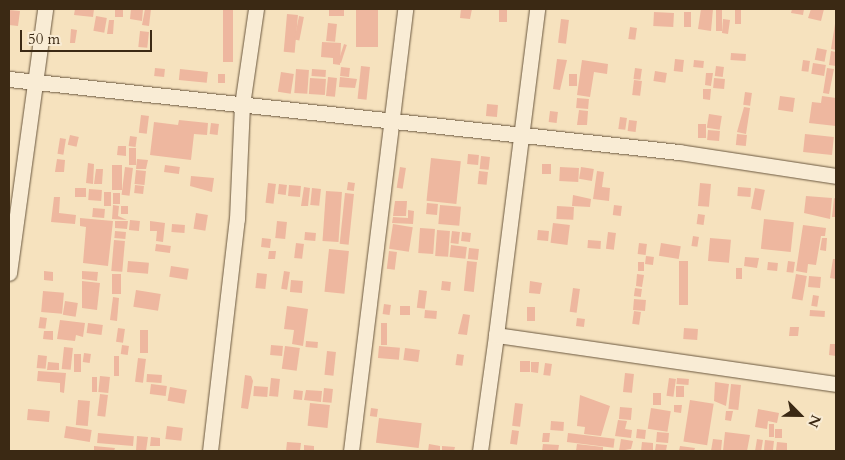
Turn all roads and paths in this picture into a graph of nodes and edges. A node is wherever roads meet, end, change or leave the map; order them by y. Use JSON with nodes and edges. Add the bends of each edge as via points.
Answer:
{"nodes":[{"id":1,"x":45,"y":9,"type":"edge"},
{"id":2,"x":256,"y":9,"type":"edge"},
{"id":3,"x":405,"y":9,"type":"edge"},
{"id":4,"x":538,"y":9,"type":"edge"},
{"id":5,"x":9,"y":79,"type":"edge"},
{"id":6,"x":34,"y":81,"type":"junction"},
{"id":7,"x":242,"y":105,"type":"junction"},
{"id":8,"x":392,"y":123,"type":"junction"},
{"id":9,"x":521,"y":135,"type":"junction"},
{"id":10,"x":836,"y":176,"type":"edge"},
{"id":11,"x":9,"y":273,"type":"edge"},
{"id":12,"x":496,"y":335,"type":"junction"},
{"id":13,"x":836,"y":384,"type":"edge"},
{"id":14,"x":210,"y":451,"type":"edge"},
{"id":15,"x":352,"y":451,"type":"edge"},
{"id":16,"x":480,"y":451,"type":"edge"}],
"edges":[{"from":1,"to":6,"type":"street"},
{"from":2,"to":7,"type":"street"},
{"from":3,"to":8,"type":"street"},
{"from":4,"to":9,"type":"street"},
{"from":5,"to":6,"type":"street"},
{"from":6,"to":7,"type":"street"},
{"from":6,"to":11,"type":"street"},
{"from":7,"to":8,"type":"street"},
{"from":7,"to":14,"type":"street","via":[[237,219]]},
{"from":8,"to":9,"type":"street"},
{"from":8,"to":15,"type":"street"},
{"from":9,"to":10,"type":"street"},
{"from":9,"to":12,"type":"street"},
{"from":12,"to":13,"type":"street"},
{"from":12,"to":16,"type":"street"}]}
